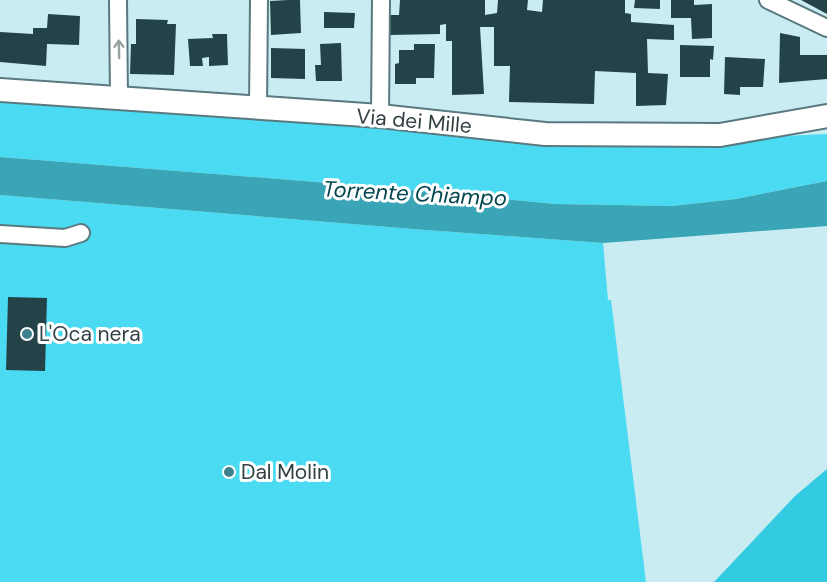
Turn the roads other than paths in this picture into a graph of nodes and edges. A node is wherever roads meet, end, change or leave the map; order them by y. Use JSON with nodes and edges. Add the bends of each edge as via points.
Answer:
{"nodes":[{"id":1,"x":118,"y":0,"type":"edge"},
{"id":2,"x":259,"y":0,"type":"edge"},
{"id":3,"x":381,"y":0,"type":"edge"},
{"id":4,"x":768,"y":0,"type":"edge"},
{"id":5,"x":827,"y":28,"type":"edge"},
{"id":6,"x":0,"y":90,"type":"edge"},
{"id":7,"x":119,"y":98,"type":"junction"},
{"id":8,"x":258,"y":108,"type":"junction"},
{"id":9,"x":380,"y":116,"type":"junction"},
{"id":10,"x":827,"y":116,"type":"edge"},
{"id":11,"x":81,"y":232,"type":"dead end"},
{"id":12,"x":0,"y":234,"type":"edge"}],
"edges":[{"from":7,"to":1,"type":"street","one_way":true},
{"from":2,"to":8,"type":"street"},
{"from":3,"to":9,"type":"street"},
{"from":4,"to":5,"type":"street"},
{"from":6,"to":7,"type":"main road","name":"Via dei Mille"},
{"from":7,"to":8,"type":"main road","name":"Via dei Mille"},
{"from":8,"to":9,"type":"main road","name":"Via dei Mille"},
{"from":9,"to":10,"type":"main road","name":"Via dei Mille","via":[[545,134],[720,135]]},
{"from":11,"to":12,"type":"street","via":[[64,238]]}]}
